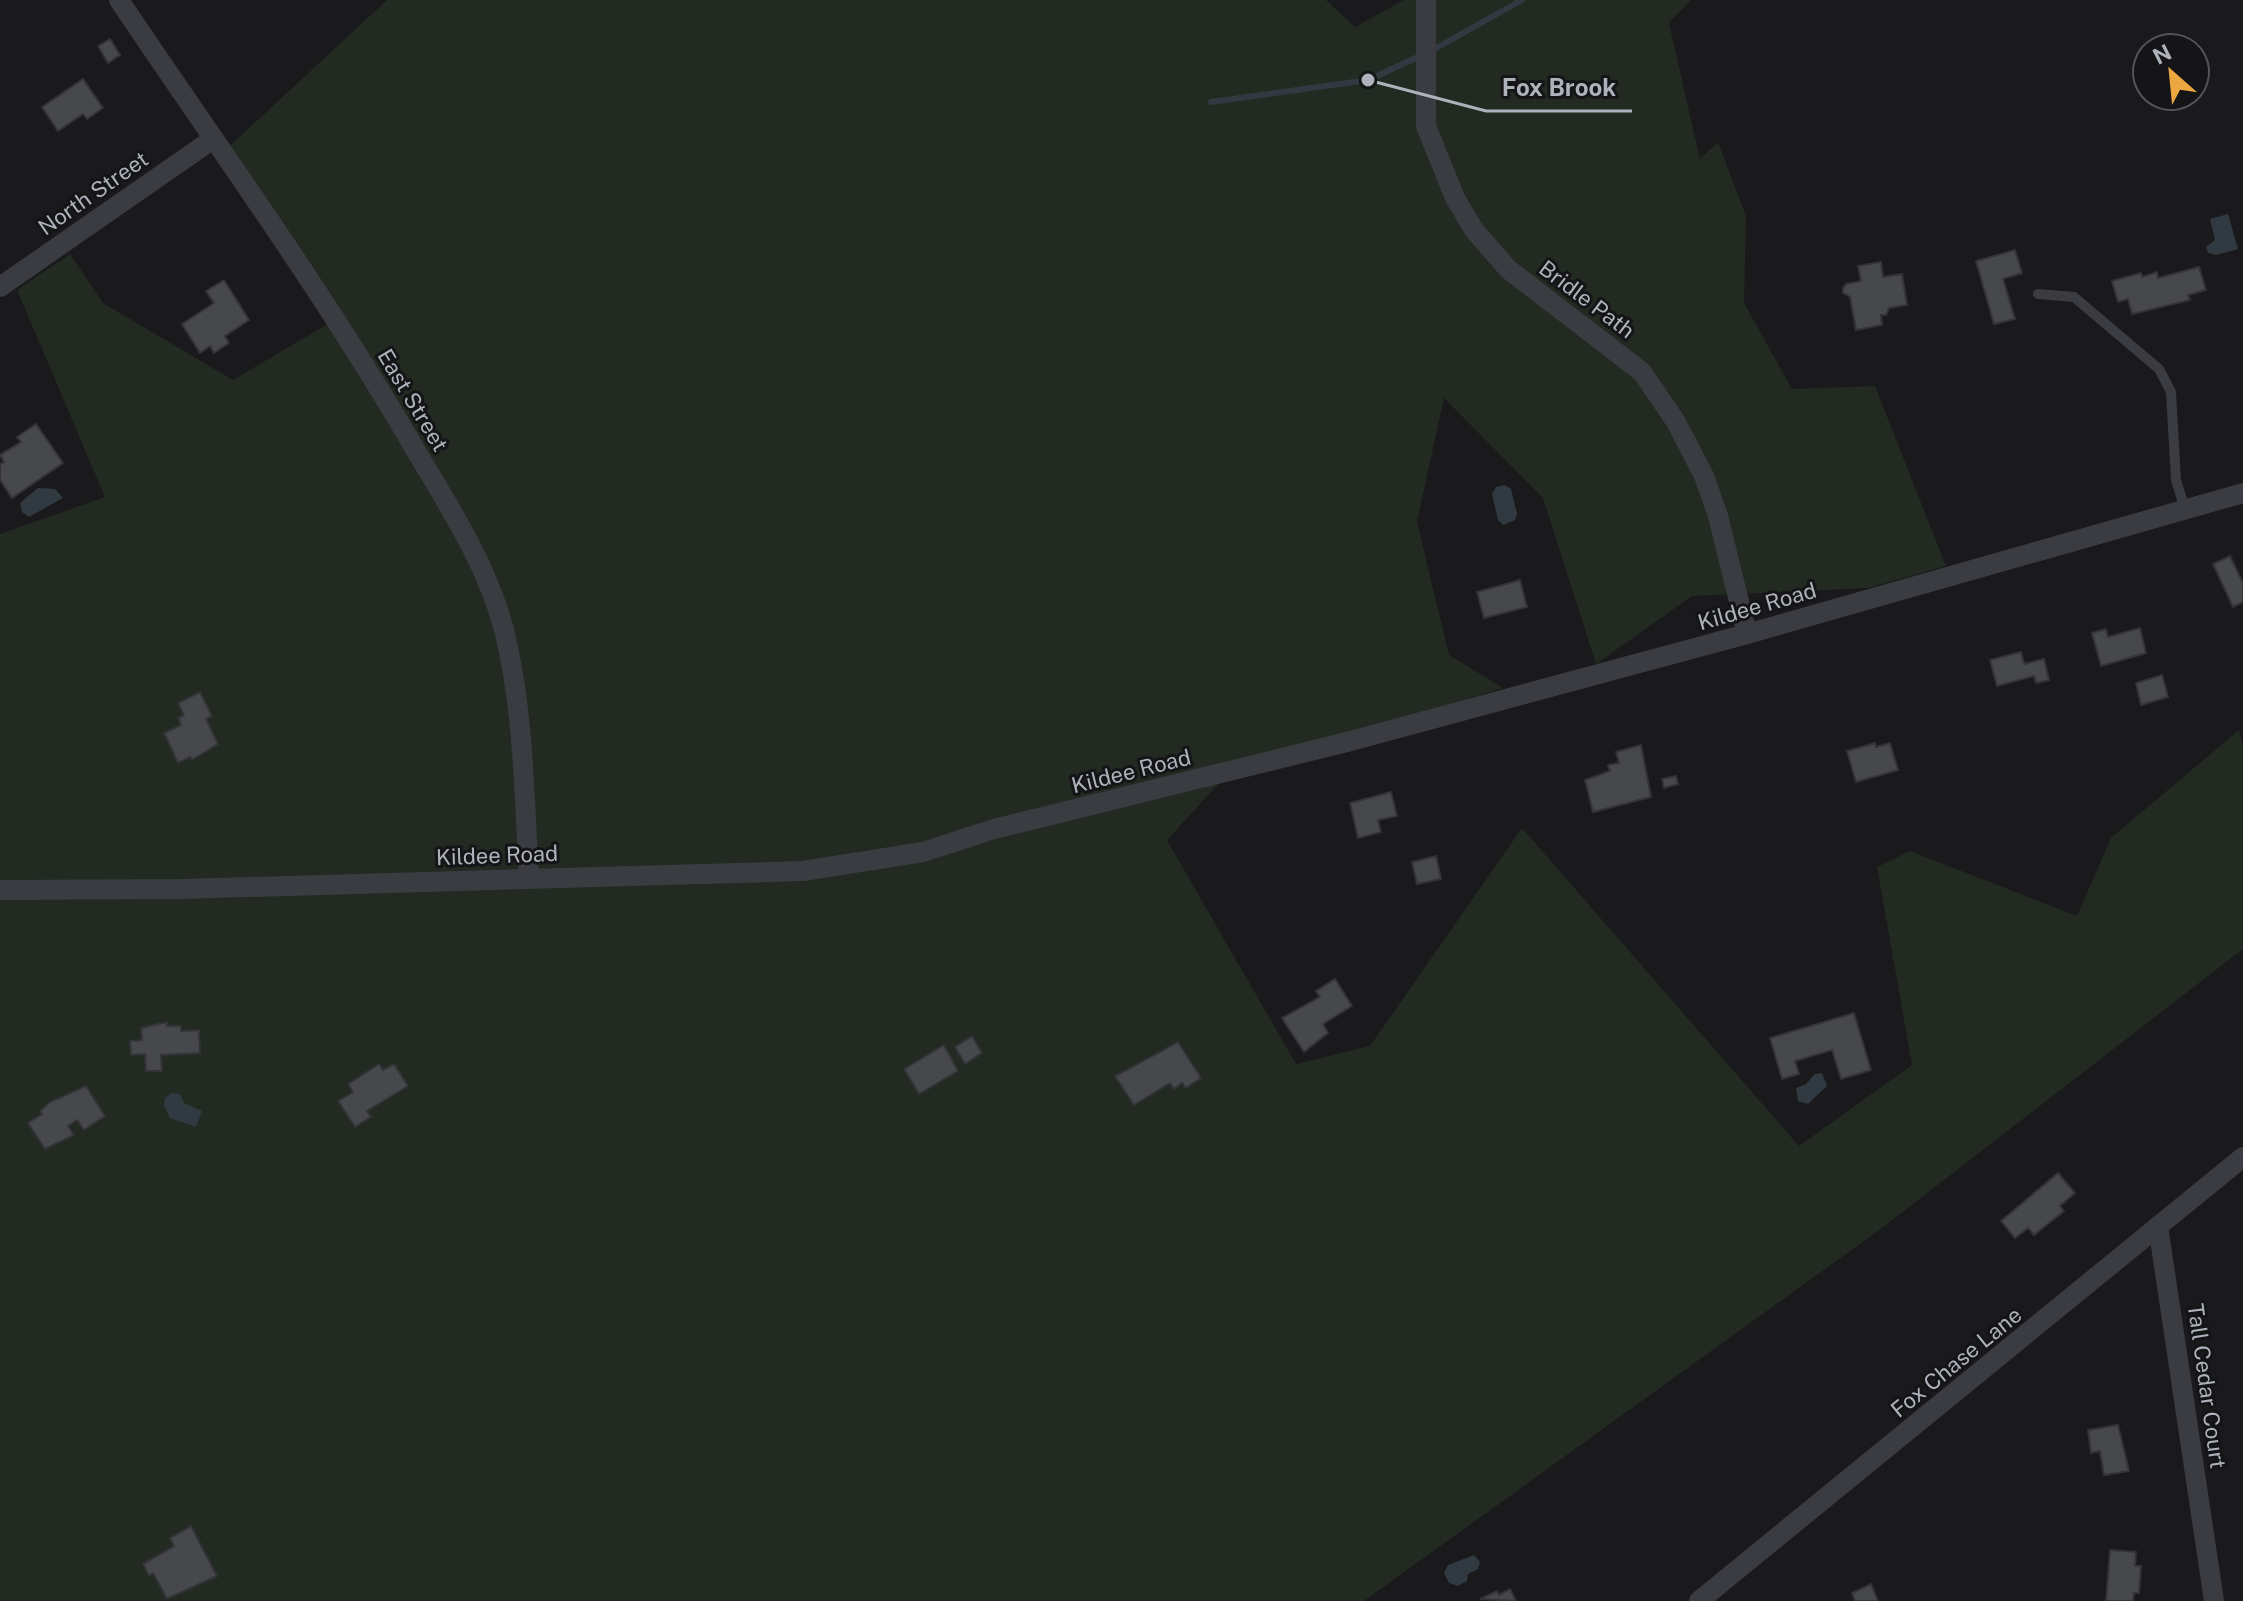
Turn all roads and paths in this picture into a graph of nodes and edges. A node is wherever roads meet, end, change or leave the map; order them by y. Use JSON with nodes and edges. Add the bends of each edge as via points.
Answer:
{"nodes":[{"id":1,"x":119,"y":0,"type":"edge"},
{"id":2,"x":1426,"y":0,"type":"edge"},
{"id":3,"x":213,"y":139,"type":"junction"},
{"id":4,"x":0,"y":287,"type":"edge"},
{"id":5,"x":2038,"y":294,"type":"dead end"},
{"id":6,"x":2243,"y":493,"type":"edge"},
{"id":7,"x":2185,"y":509,"type":"junction"},
{"id":8,"x":1747,"y":634,"type":"junction"},
{"id":9,"x":529,"y":877,"type":"junction"},
{"id":10,"x":0,"y":890,"type":"edge"},
{"id":11,"x":2243,"y":1157,"type":"edge"},
{"id":12,"x":2158,"y":1226,"type":"junction"},
{"id":13,"x":1699,"y":1601,"type":"edge"},
{"id":14,"x":2214,"y":1601,"type":"edge"}],
"edges":[{"from":1,"to":3,"type":"street","name":"East Street"},
{"from":2,"to":8,"type":"street","name":"Bridle Path","via":[[1426,126],[1455,198],[1508,269],[1642,372],[1676,422],[1718,516]]},
{"from":3,"to":4,"type":"street","name":"North Street"},
{"from":3,"to":9,"type":"street","name":"East Street","via":[[396,416],[486,579],[504,629],[517,692]]},
{"from":5,"to":7,"type":"lane","via":[[2074,297],[2159,369],[2171,392],[2176,480]]},
{"from":6,"to":7,"type":"street","name":"Kildee Road"},
{"from":7,"to":8,"type":"street","name":"Kildee Road"},
{"from":8,"to":9,"type":"street","name":"Kildee Road","via":[[1347,742],[994,829],[923,852],[803,871]]},
{"from":9,"to":10,"type":"street","name":"Kildee Road"},
{"from":11,"to":12,"type":"street","name":"Fox Chase Lane"},
{"from":12,"to":13,"type":"street","name":"Fox Chase Lane"},
{"from":12,"to":14,"type":"street","name":"Tall Cedar Court"}]}
